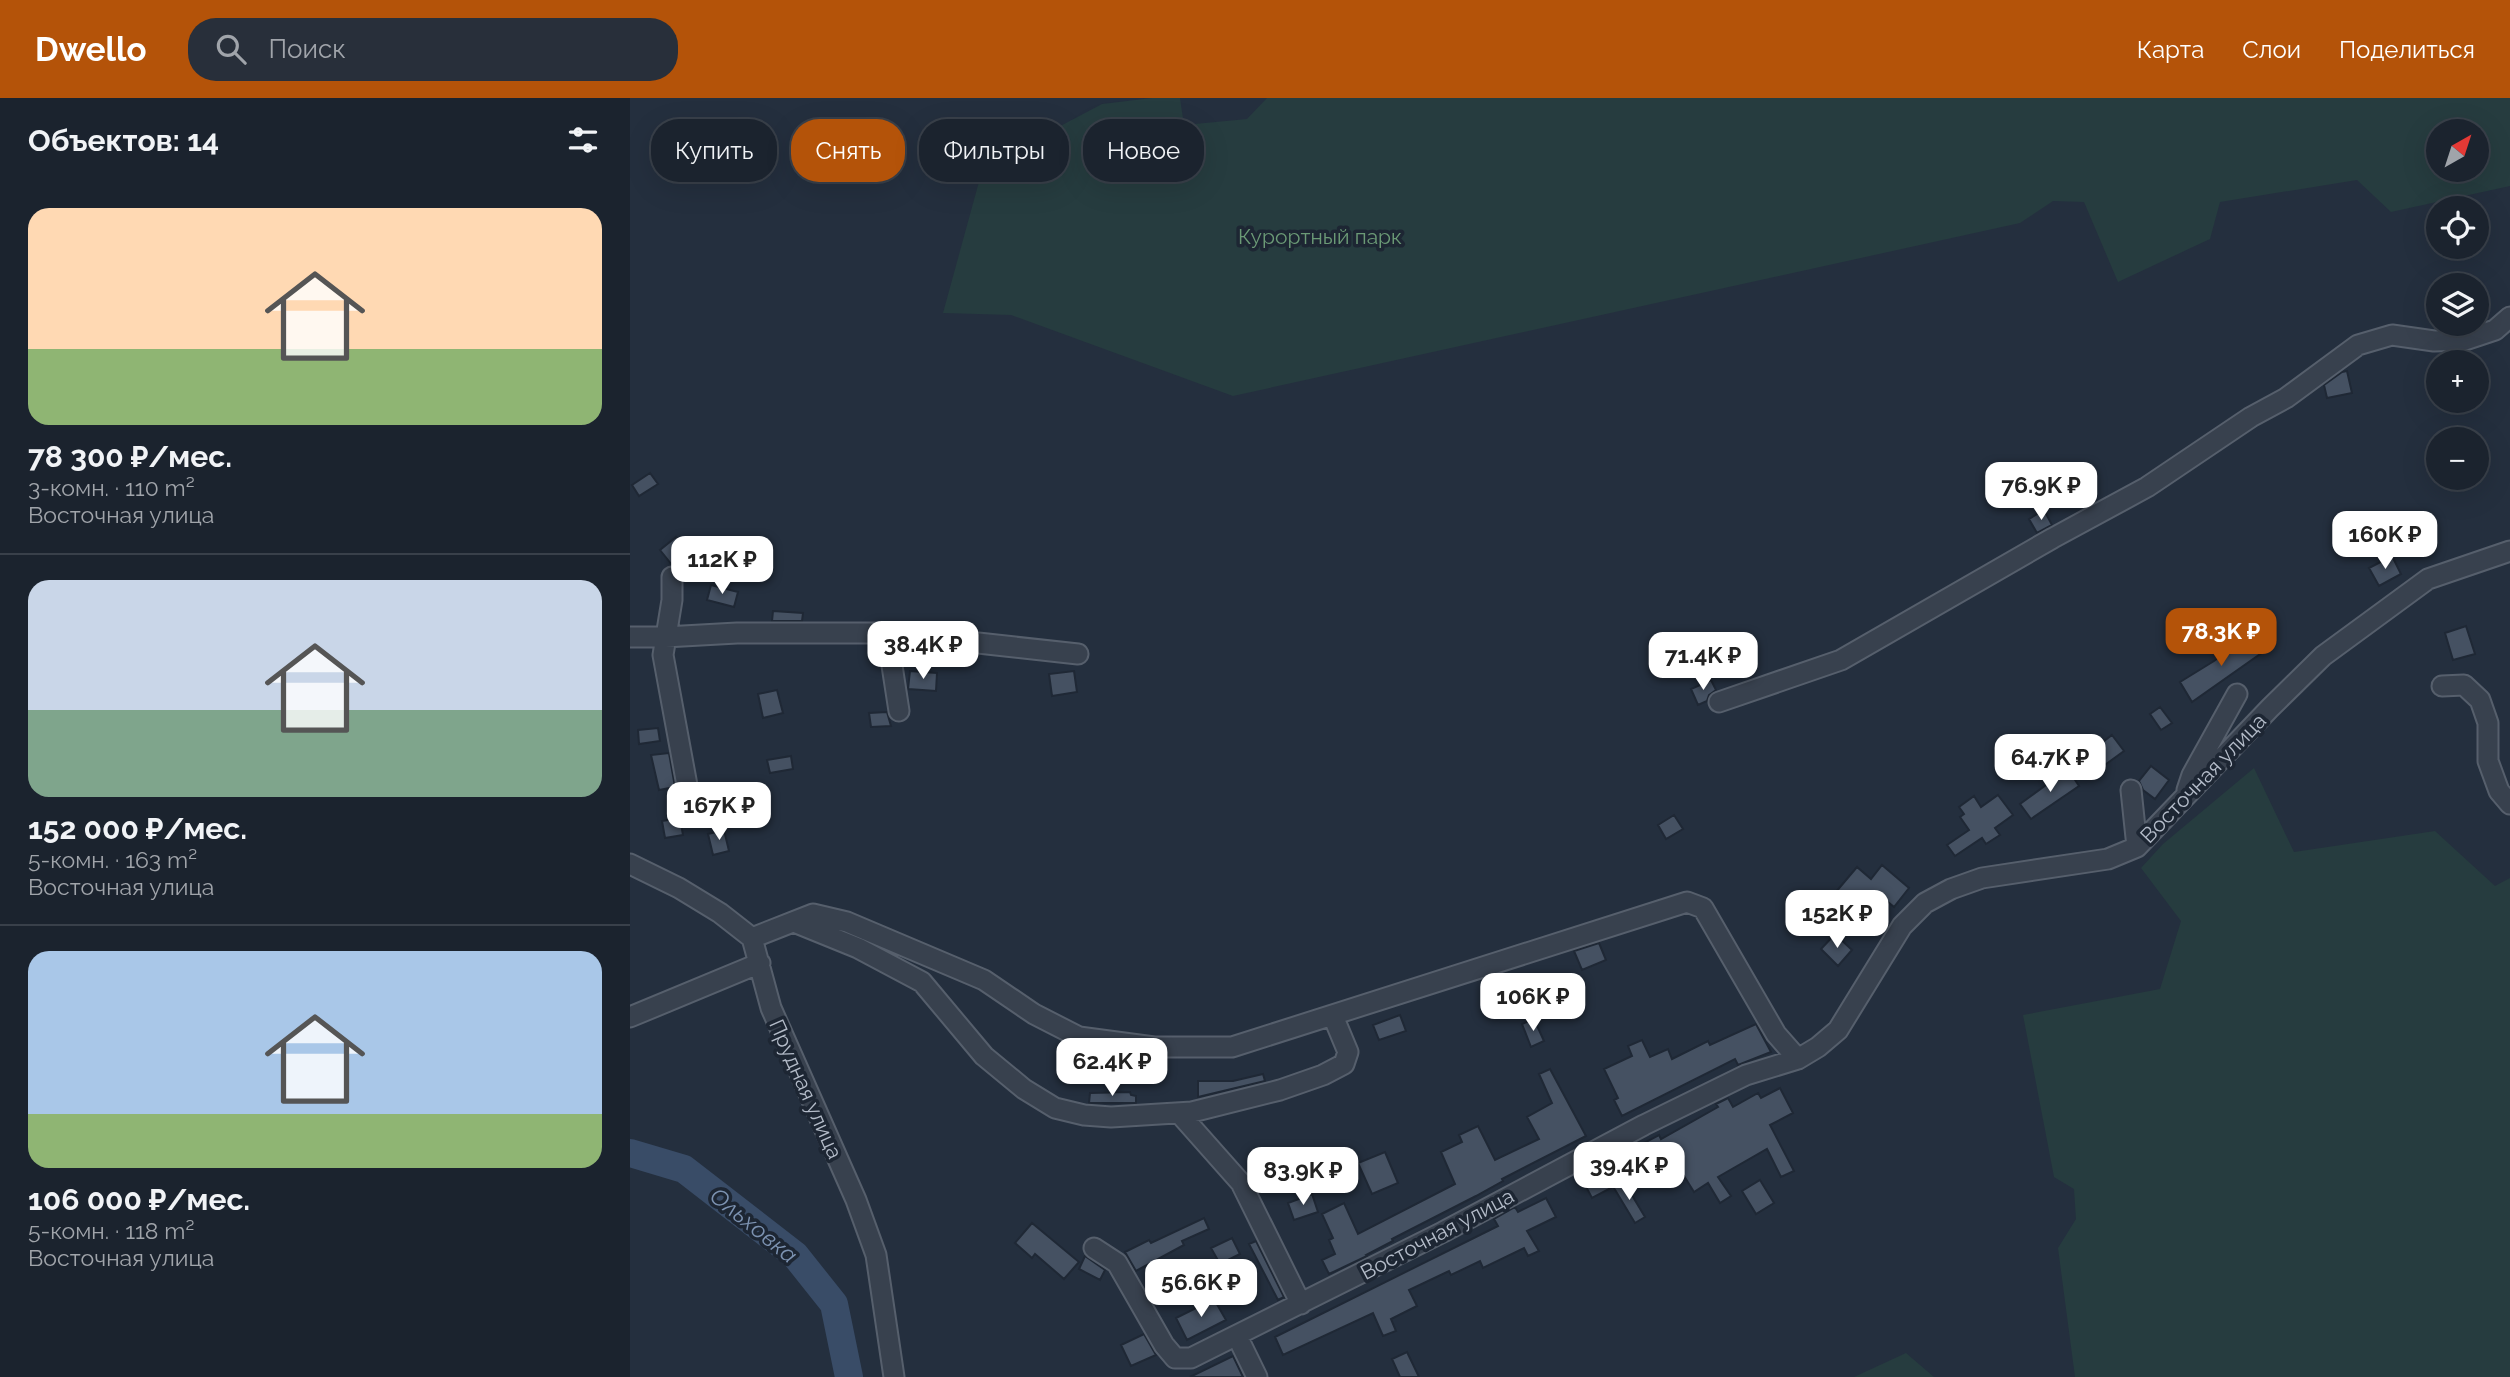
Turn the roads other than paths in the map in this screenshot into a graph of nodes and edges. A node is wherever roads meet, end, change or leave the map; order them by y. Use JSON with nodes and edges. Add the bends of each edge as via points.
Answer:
{"nodes":[{"id":1,"x":2510,"y":317,"type":"edge"},
{"id":2,"x":2510,"y":551,"type":"edge"},
{"id":3,"x":672,"y":577,"type":"dead end"},
{"id":4,"x":887,"y":633,"type":"junction"},
{"id":5,"x":630,"y":637,"type":"edge"},
{"id":6,"x":665,"y":637,"type":"junction"},
{"id":7,"x":1078,"y":654,"type":"dead end"},
{"id":8,"x":2442,"y":686,"type":"dead end"},
{"id":9,"x":2237,"y":694,"type":"dead end"},
{"id":10,"x":1719,"y":702,"type":"dead end"},
{"id":11,"x":899,"y":710,"type":"dead end"},
{"id":12,"x":2132,"y":790,"type":"dead end"},
{"id":13,"x":2183,"y":801,"type":"junction"},
{"id":14,"x":2510,"y":804,"type":"edge"},
{"id":15,"x":691,"y":807,"type":"dead end"},
{"id":16,"x":2137,"y":847,"type":"junction"},
{"id":17,"x":630,"y":864,"type":"edge"},
{"id":18,"x":794,"y":922,"type":"junction"},
{"id":19,"x":752,"y":938,"type":"junction"},
{"id":20,"x":760,"y":963,"type":"junction"},
{"id":21,"x":1333,"y":1016,"type":"junction"},
{"id":22,"x":630,"y":1017,"type":"edge"},
{"id":23,"x":1798,"y":1059,"type":"junction"},
{"id":24,"x":1179,"y":1113,"type":"junction"},
{"id":25,"x":1094,"y":1248,"type":"dead end"},
{"id":26,"x":1301,"y":1304,"type":"junction"},
{"id":27,"x":1237,"y":1336,"type":"junction"},
{"id":28,"x":894,"y":1377,"type":"edge"},
{"id":29,"x":1257,"y":1377,"type":"edge"}],
"edges":[{"from":1,"to":10,"type":"street","via":[[2495,330],[2465,340],[2392,335],[2358,345],[2286,398],[2251,416],[2147,487],[1841,660]]},
{"from":2,"to":13,"type":"street","name":"Восточная улица","via":[[2428,579],[2323,656]]},
{"from":3,"to":6,"type":"street"},
{"from":4,"to":6,"type":"street"},
{"from":4,"to":7,"type":"street"},
{"from":4,"to":11,"type":"street"},
{"from":5,"to":6,"type":"street"},
{"from":6,"to":15,"type":"street","via":[[663,655]]},
{"from":8,"to":14,"type":"street","via":[[2464,685],[2480,700],[2488,723],[2488,761],[2498,790]]},
{"from":9,"to":13,"type":"street","via":[[2192,775]]},
{"from":12,"to":16,"type":"street"},
{"from":13,"to":16,"type":"street","name":"Восточная улица"},
{"from":16,"to":23,"type":"street","name":"Восточная улица","via":[[2108,859],[1982,878],[1925,903],[1902,926],[1838,1030]]},
{"from":17,"to":19,"type":"street","via":[[720,912]]},
{"from":18,"to":19,"type":"street"},
{"from":18,"to":21,"type":"street","via":[[813,914],[847,922],[984,980],[1079,1037],[1154,1047],[1233,1047]]},
{"from":18,"to":24,"type":"street","via":[[859,948],[922,982],[984,1056],[1055,1108],[1111,1117]]},
{"from":19,"to":20,"type":"street","name":"Прудная улица"},
{"from":20,"to":22,"type":"street"},
{"from":20,"to":28,"type":"street","name":"Прудная улица","via":[[771,1008],[876,1255]]},
{"from":21,"to":23,"type":"street","via":[[1687,902],[1703,908],[1776,1034]]},
{"from":21,"to":24,"type":"street","via":[[1348,1052],[1344,1064],[1280,1090]]},
{"from":23,"to":26,"type":"street","name":"Восточная улица","via":[[1746,1075],[1655,1119]]},
{"from":24,"to":26,"type":"street","via":[[1241,1183]]},
{"from":25,"to":27,"type":"street","name":"Восточная улица","via":[[1117,1263],[1175,1358],[1191,1358]]},
{"from":26,"to":27,"type":"street","name":"Восточная улица"},
{"from":27,"to":29,"type":"street"}]}
